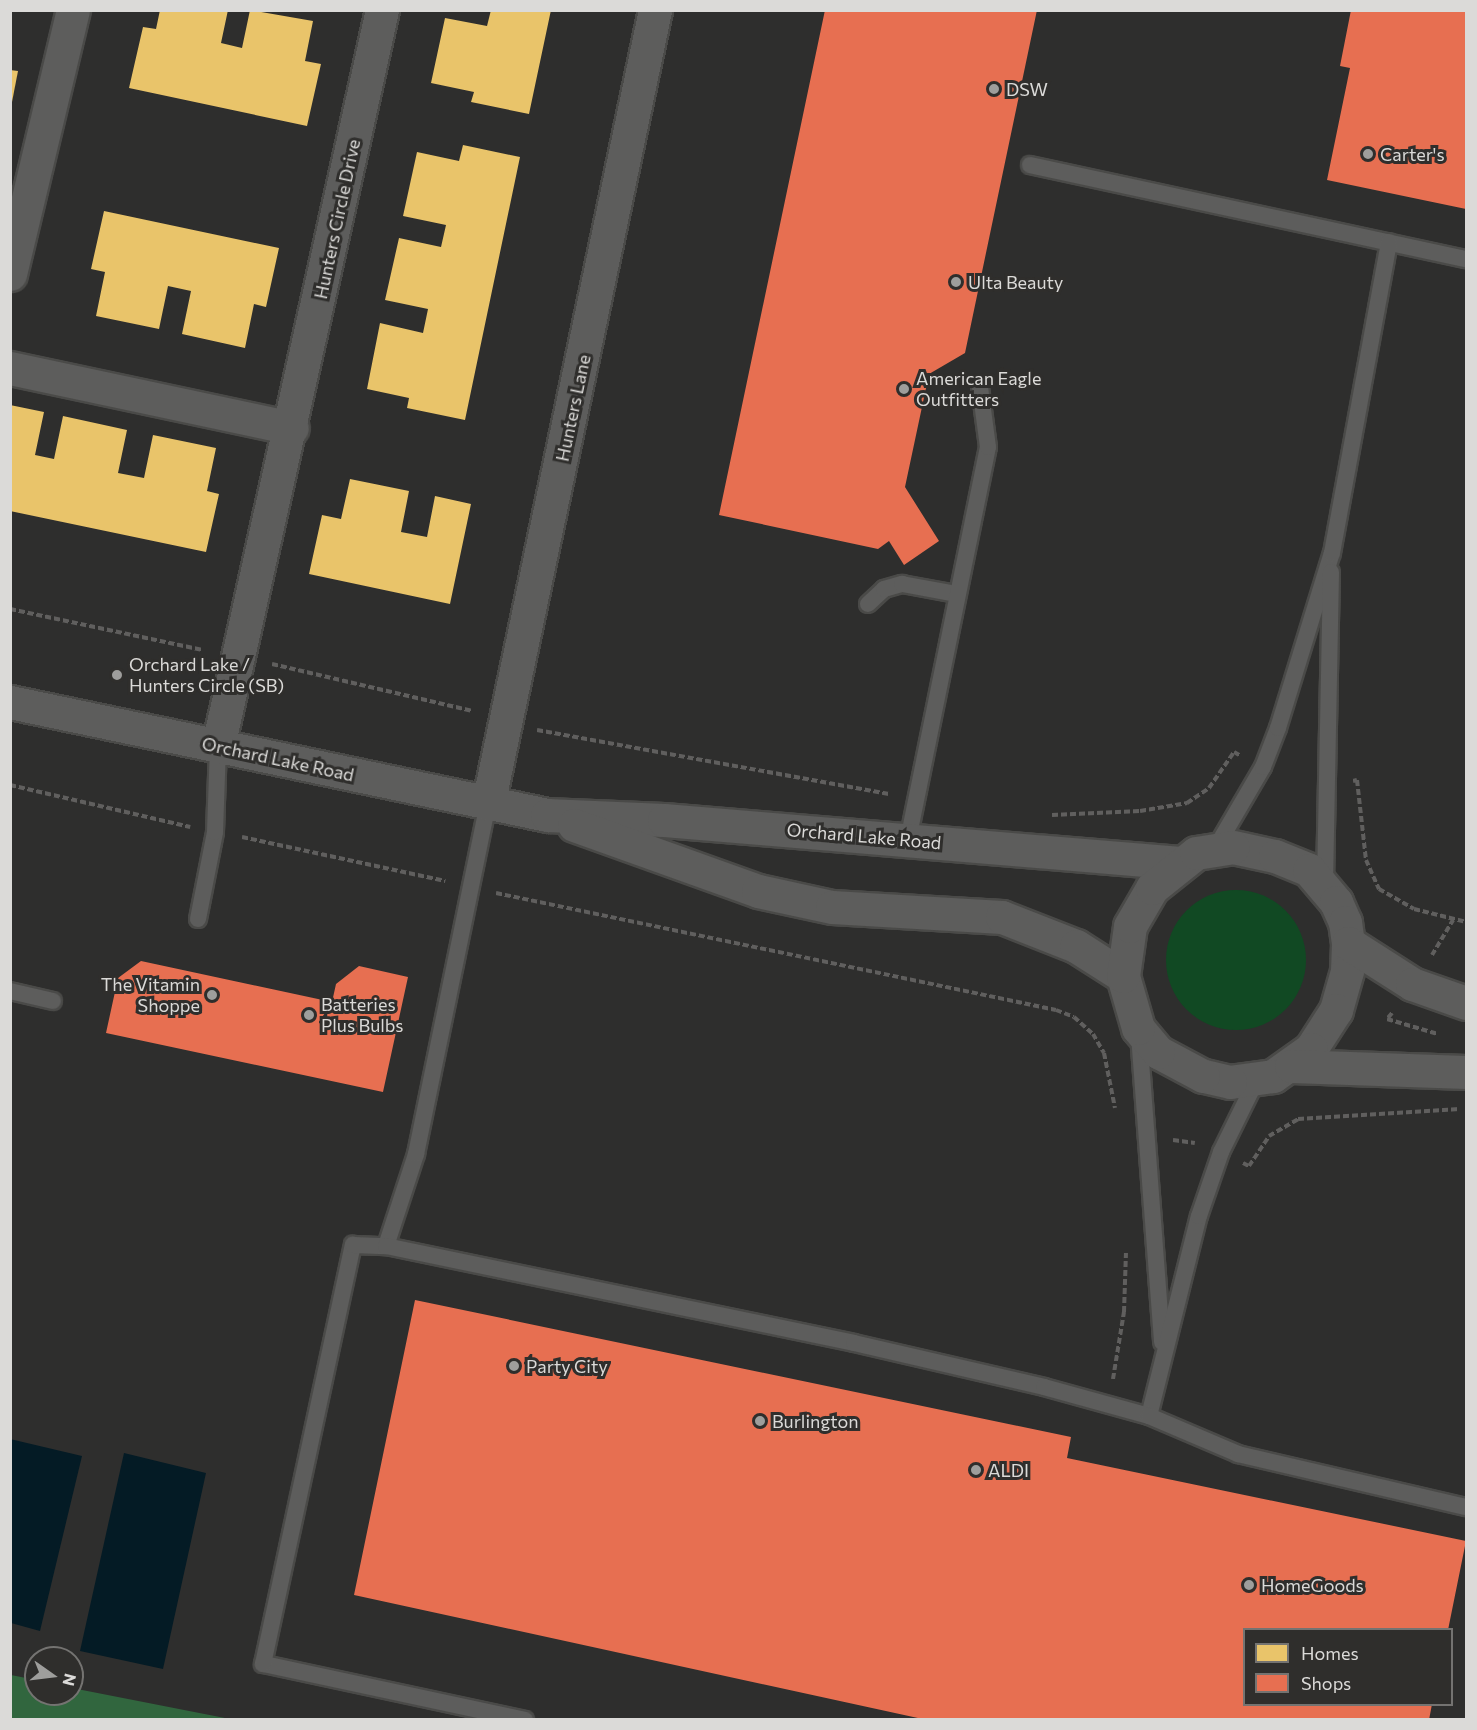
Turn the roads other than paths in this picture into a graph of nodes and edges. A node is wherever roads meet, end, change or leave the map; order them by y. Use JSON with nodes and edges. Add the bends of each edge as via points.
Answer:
{"nodes":[{"id":1,"x":73,"y":10,"type":"edge"},
{"id":2,"x":382,"y":10,"type":"edge"},
{"id":3,"x":656,"y":10,"type":"edge"},
{"id":4,"x":1030,"y":165,"type":"dead end"},
{"id":5,"x":1389,"y":242,"type":"junction"},
{"id":6,"x":1467,"y":258,"type":"edge"},
{"id":7,"x":10,"y":274,"type":"edge"},
{"id":8,"x":10,"y":368,"type":"edge"},
{"id":9,"x":980,"y":387,"type":"dead end"},
{"id":10,"x":292,"y":428,"type":"junction"},
{"id":11,"x":1332,"y":553,"type":"junction"},
{"id":12,"x":957,"y":594,"type":"junction"},
{"id":13,"x":868,"y":604,"type":"dead end"},
{"id":14,"x":10,"y":702,"type":"edge"},
{"id":15,"x":218,"y":746,"type":"junction"},
{"id":16,"x":488,"y":804,"type":"junction"},
{"id":17,"x":547,"y":815,"type":"junction"},
{"id":18,"x":908,"y":840,"type":"junction"},
{"id":19,"x":1215,"y":849,"type":"junction"},
{"id":20,"x":1180,"y":863,"type":"junction"},
{"id":21,"x":1325,"y":884,"type":"junction"},
{"id":22,"x":198,"y":919,"type":"dead end"},
{"id":23,"x":1348,"y":943,"type":"junction"},
{"id":24,"x":1123,"y":976,"type":"junction"},
{"id":25,"x":10,"y":991,"type":"edge"},
{"id":26,"x":53,"y":1000,"type":"dead end"},
{"id":27,"x":1467,"y":1003,"type":"edge"},
{"id":28,"x":1138,"y":1029,"type":"junction"},
{"id":29,"x":1291,"y":1066,"type":"junction"},
{"id":30,"x":1467,"y":1072,"type":"edge"},
{"id":31,"x":1256,"y":1081,"type":"junction"},
{"id":32,"x":386,"y":1246,"type":"junction"},
{"id":33,"x":1162,"y":1354,"type":"junction"},
{"id":34,"x":1149,"y":1416,"type":"junction"},
{"id":35,"x":1467,"y":1507,"type":"edge"},
{"id":36,"x":525,"y":1719,"type":"edge"}],
"edges":[{"from":1,"to":7,"type":"main road"},
{"from":2,"to":10,"type":"main road","name":"Hunters Circle Drive"},
{"from":3,"to":16,"type":"main road","name":"Hunters Lane"},
{"from":4,"to":5,"type":"lane"},
{"from":5,"to":6,"type":"lane"},
{"from":5,"to":11,"type":"lane"},
{"from":8,"to":10,"type":"main road"},
{"from":9,"to":12,"type":"lane","via":[[988,447]]},
{"from":10,"to":15,"type":"main road","name":"Hunters Circle Drive"},
{"from":11,"to":19,"type":"lane","via":[[1263,766]]},
{"from":11,"to":21,"type":"lane"},
{"from":12,"to":13,"type":"lane","via":[[902,584],[884,589]]},
{"from":12,"to":18,"type":"lane"},
{"from":14,"to":15,"type":"main road","name":"Orchard Lake Road"},
{"from":15,"to":16,"type":"main road","name":"Orchard Lake Road"},
{"from":15,"to":22,"type":"lane","via":[[215,832]]},
{"from":16,"to":17,"type":"main road","name":"Orchard Lake Road"},
{"from":16,"to":32,"type":"lane","via":[[416,1154]]},
{"from":17,"to":18,"type":"main road","name":"Orchard Lake Road","via":[[664,820]]},
{"from":17,"to":24,"type":"main road","name":"Orchard Lake Road","via":[[655,857],[831,908],[1002,918],[1076,946]]},
{"from":18,"to":20,"type":"main road","name":"Orchard Lake Road"},
{"from":19,"to":20,"type":"main road"},
{"from":19,"to":21,"type":"main road","via":[[1251,849],[1275,856],[1309,870]]},
{"from":20,"to":24,"type":"main road","via":[[1139,905],[1130,926]]},
{"from":21,"to":23,"type":"main road","via":[[1345,922]]},
{"from":23,"to":27,"type":"main road","via":[[1412,984]]},
{"from":23,"to":29,"type":"main road","via":[[1347,971],[1336,1010],[1311,1049]]},
{"from":24,"to":28,"type":"main road"},
{"from":25,"to":26,"type":"lane"},
{"from":28,"to":31,"type":"main road","via":[[1158,1052],[1203,1076],[1230,1082]]},
{"from":28,"to":33,"type":"lane"},
{"from":29,"to":30,"type":"main road"},
{"from":29,"to":31,"type":"main road"},
{"from":31,"to":33,"type":"lane","via":[[1221,1152],[1199,1216]]},
{"from":32,"to":34,"type":"lane","via":[[854,1343]]},
{"from":32,"to":36,"type":"lane","via":[[353,1245],[263,1664]]},
{"from":33,"to":34,"type":"lane"},
{"from":34,"to":35,"type":"lane","via":[[1238,1454]]}]}
